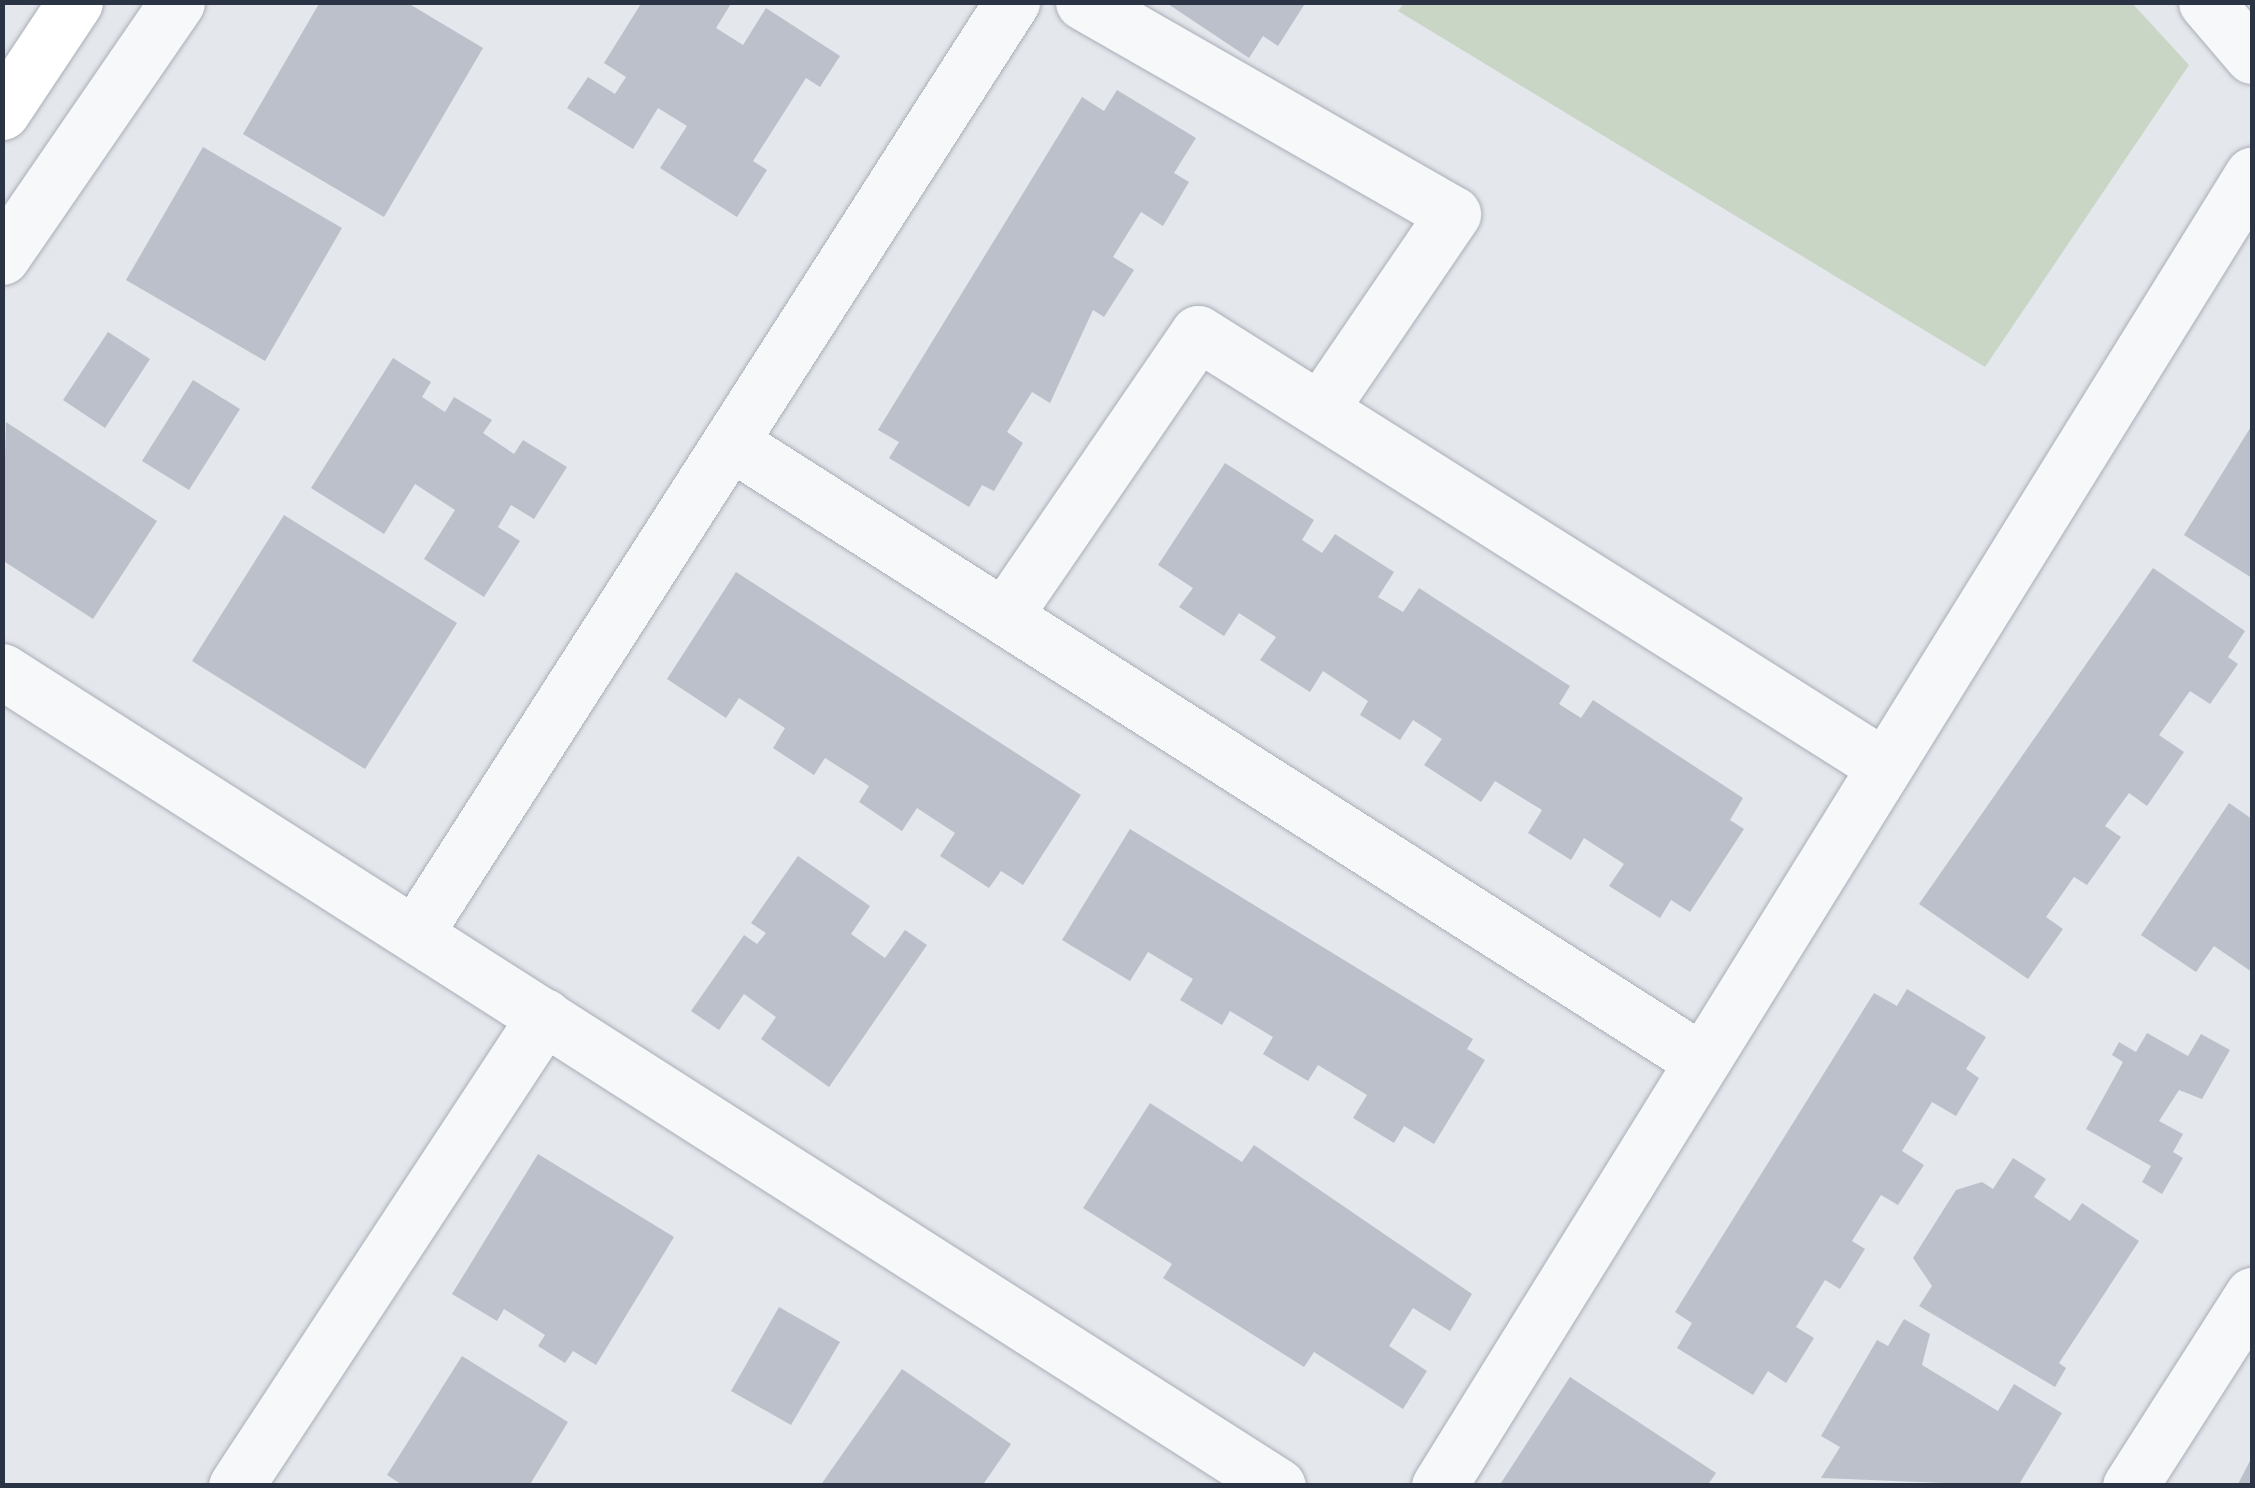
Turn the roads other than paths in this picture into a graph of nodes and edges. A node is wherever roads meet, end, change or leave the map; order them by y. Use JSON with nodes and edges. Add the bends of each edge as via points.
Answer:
{"nodes":[{"id":1,"x":75,"y":2,"type":"edge"},
{"id":2,"x":177,"y":2,"type":"edge"},
{"id":3,"x":1012,"y":2,"type":"edge"},
{"id":4,"x":1083,"y":2,"type":"edge"},
{"id":5,"x":2206,"y":2,"type":"edge"},
{"id":6,"x":2252,"y":56,"type":"edge"},
{"id":7,"x":2,"y":112,"type":"edge"},
{"id":8,"x":2252,"y":175,"type":"edge"},
{"id":9,"x":2,"y":257,"type":"edge"},
{"id":10,"x":1320,"y":409,"type":"junction"},
{"id":11,"x":730,"y":442,"type":"junction"},
{"id":12,"x":1004,"y":616,"type":"junction"},
{"id":13,"x":2,"y":671,"type":"edge"},
{"id":14,"x":1881,"y":764,"type":"junction"},
{"id":15,"x":416,"y":932,"type":"junction"},
{"id":16,"x":545,"y":1016,"type":"junction"},
{"id":17,"x":1702,"y":1060,"type":"junction"},
{"id":18,"x":2252,"y":1295,"type":"edge"},
{"id":19,"x":236,"y":1486,"type":"edge"},
{"id":20,"x":1278,"y":1486,"type":"edge"},
{"id":21,"x":1439,"y":1486,"type":"edge"},
{"id":22,"x":2130,"y":1486,"type":"edge"}],
"edges":[{"from":1,"to":7,"type":"main road"},
{"from":2,"to":9,"type":"street"},
{"from":3,"to":11,"type":"street"},
{"from":4,"to":10,"type":"street","via":[[1454,214]]},
{"from":5,"to":6,"type":"street"},
{"from":8,"to":14,"type":"street"},
{"from":10,"to":12,"type":"street","via":[[1198,333]]},
{"from":10,"to":14,"type":"street"},
{"from":11,"to":12,"type":"street"},
{"from":11,"to":15,"type":"street"},
{"from":12,"to":17,"type":"street"},
{"from":13,"to":15,"type":"street"},
{"from":14,"to":17,"type":"street"},
{"from":15,"to":16,"type":"street"},
{"from":16,"to":19,"type":"street"},
{"from":16,"to":20,"type":"street"},
{"from":17,"to":21,"type":"street"},
{"from":18,"to":22,"type":"street"}]}
